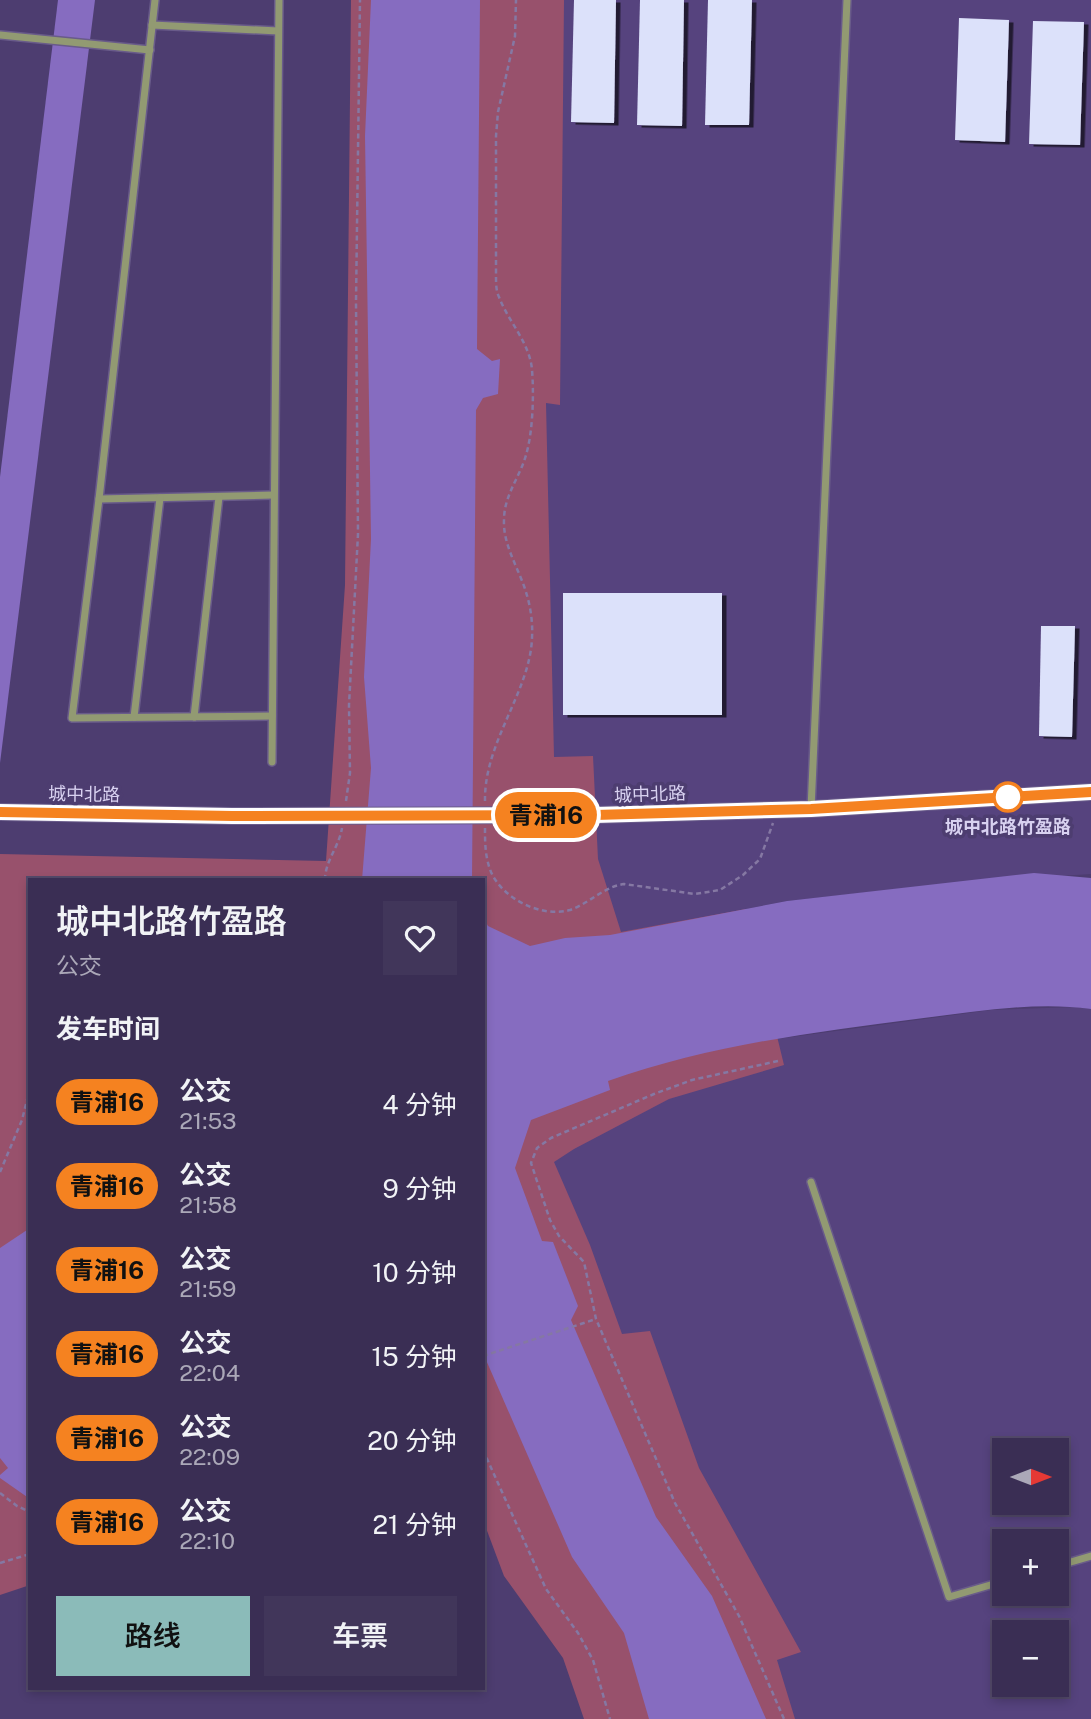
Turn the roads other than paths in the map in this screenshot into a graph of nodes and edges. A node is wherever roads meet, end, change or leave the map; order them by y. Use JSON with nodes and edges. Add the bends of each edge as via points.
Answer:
{"nodes":[{"id":1,"x":155,"y":0,"type":"edge"},
{"id":2,"x":279,"y":0,"type":"edge"},
{"id":3,"x":847,"y":0,"type":"edge"},
{"id":4,"x":152,"y":25,"type":"junction"},
{"id":5,"x":278,"y":31,"type":"junction"},
{"id":6,"x":0,"y":35,"type":"edge"},
{"id":7,"x":150,"y":50,"type":"junction"},
{"id":8,"x":273,"y":495,"type":"junction"},
{"id":9,"x":219,"y":496,"type":"junction"},
{"id":10,"x":160,"y":498,"type":"junction"},
{"id":11,"x":99,"y":499,"type":"junction"},
{"id":12,"x":194,"y":716,"type":"junction"},
{"id":13,"x":272,"y":716,"type":"junction"},
{"id":14,"x":135,"y":717,"type":"junction"},
{"id":15,"x":272,"y":762,"type":"dead end"},
{"id":16,"x":1091,"y":792,"type":"edge"},
{"id":17,"x":811,"y":809,"type":"junction"},
{"id":18,"x":5,"y":812,"type":"edge"},
{"id":19,"x":811,"y":1182,"type":"dead end"},
{"id":20,"x":1091,"y":1556,"type":"edge"},
{"id":21,"x":1069,"y":1562,"type":"edge"},
{"id":22,"x":992,"y":1584,"type":"edge"}],
"edges":[{"from":1,"to":4,"type":"street"},
{"from":2,"to":5,"type":"street"},
{"from":3,"to":17,"type":"street"},
{"from":4,"to":5,"type":"street"},
{"from":4,"to":7,"type":"street"},
{"from":5,"to":8,"type":"street"},
{"from":6,"to":7,"type":"street"},
{"from":7,"to":11,"type":"street"},
{"from":8,"to":9,"type":"street"},
{"from":8,"to":13,"type":"street"},
{"from":9,"to":10,"type":"street"},
{"from":9,"to":12,"type":"street"},
{"from":10,"to":11,"type":"street"},
{"from":10,"to":14,"type":"street"},
{"from":11,"to":14,"type":"street","via":[[72,718]]},
{"from":12,"to":13,"type":"street"},
{"from":12,"to":14,"type":"street"},
{"from":13,"to":15,"type":"street"},
{"from":16,"to":17,"type":"street","name":"城中北路"},
{"from":17,"to":18,"type":"street","name":"城中北路","bridge":true,"via":[[595,815]]},
{"from":19,"to":22,"type":"street","via":[[949,1597]]},
{"from":20,"to":21,"type":"street"}]}
